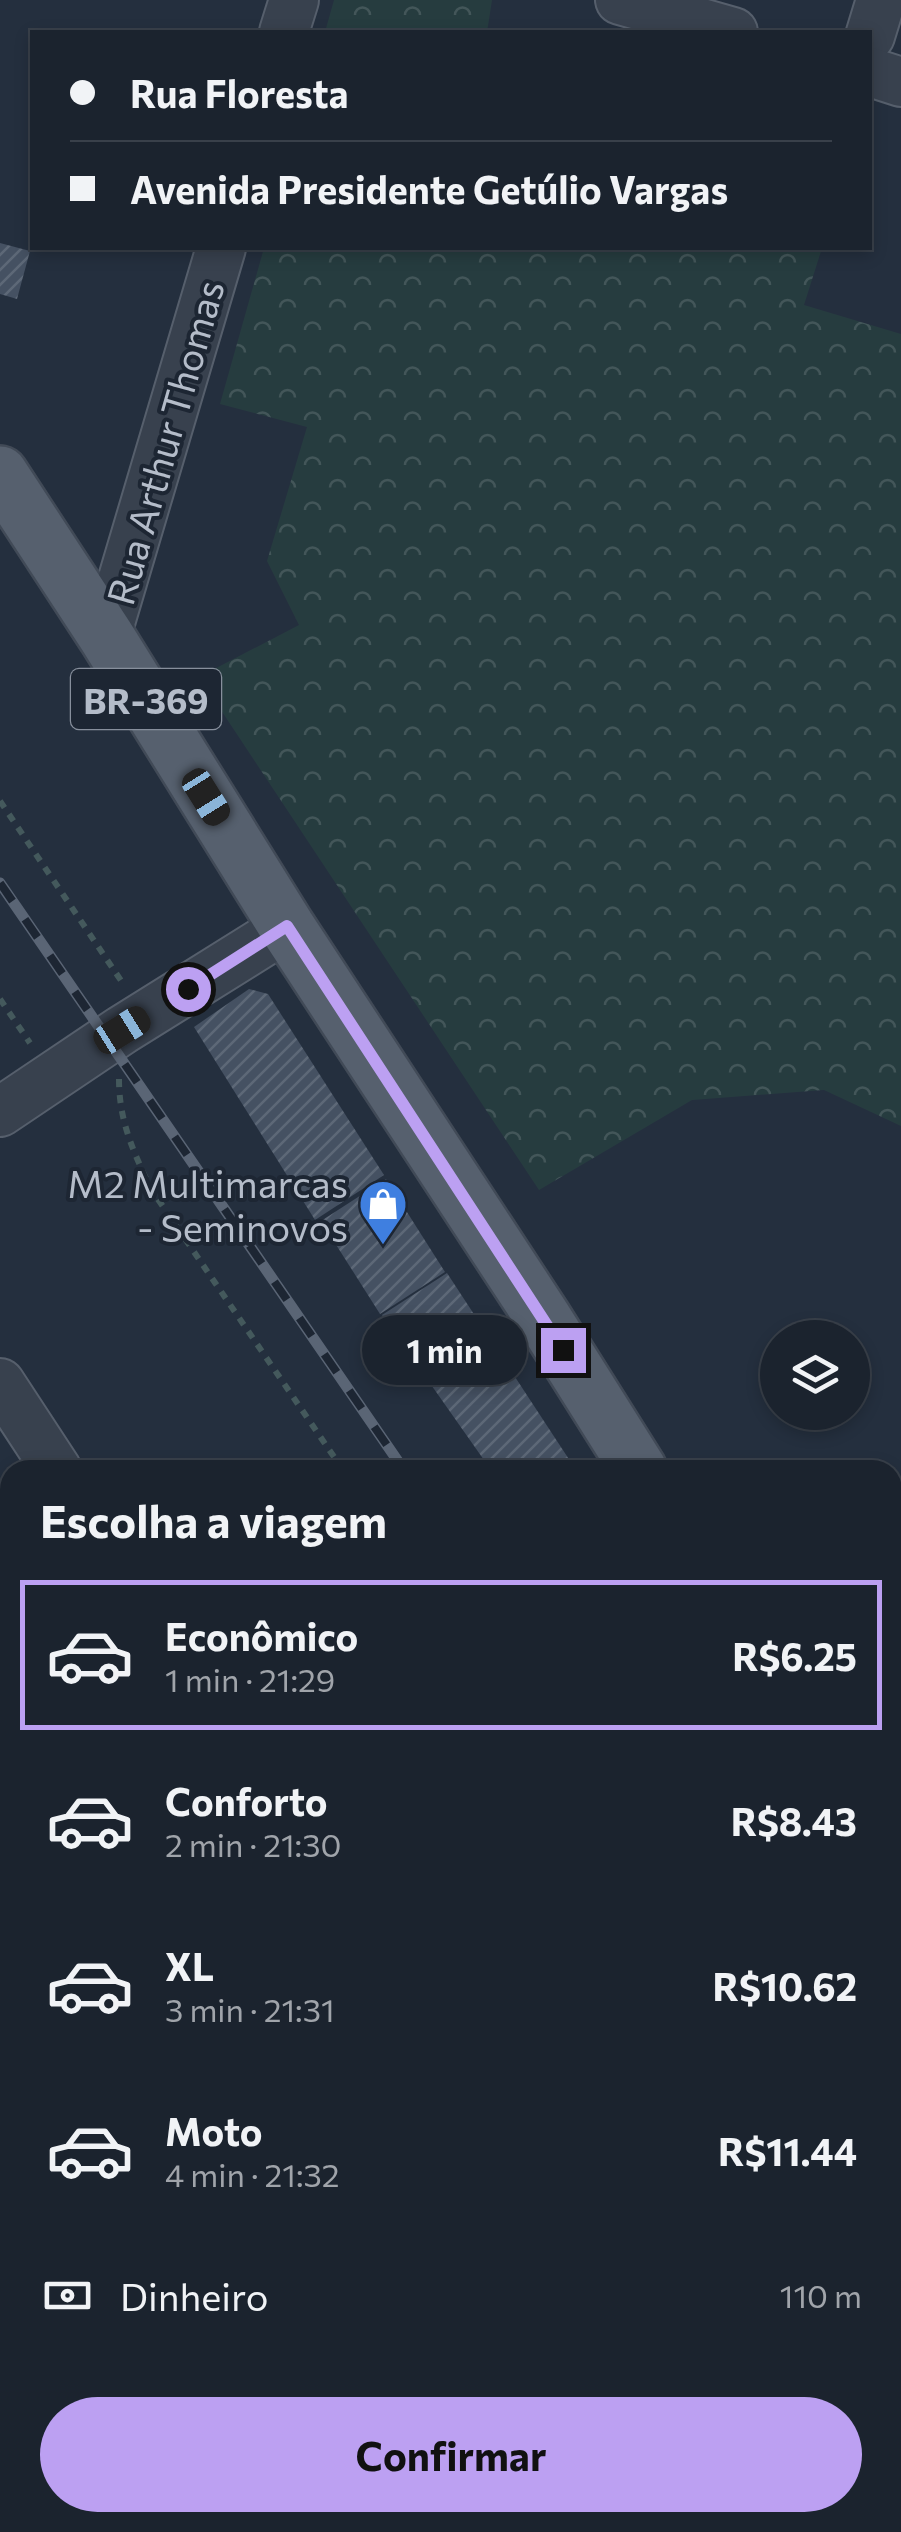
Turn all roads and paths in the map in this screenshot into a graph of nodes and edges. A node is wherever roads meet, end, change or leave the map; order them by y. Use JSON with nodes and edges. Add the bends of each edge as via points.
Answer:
{"nodes":[{"id":1,"x":294,"y":0,"type":"edge"},
{"id":2,"x":620,"y":0,"type":"edge"},
{"id":3,"x":881,"y":0,"type":"edge"},
{"id":4,"x":285,"y":30,"type":"edge"},
{"id":5,"x":726,"y":30,"type":"edge"},
{"id":6,"x":872,"y":30,"type":"edge"},
{"id":7,"x":872,"y":73,"type":"edge"},
{"id":8,"x":901,"y":82,"type":"edge"},
{"id":9,"x":220,"y":250,"type":"edge"},
{"id":10,"x":0,"y":474,"type":"edge"},
{"id":11,"x":106,"y":636,"type":"junction"},
{"id":12,"x":0,"y":800,"type":"edge"},
{"id":13,"x":287,"y":926,"type":"junction"},
{"id":14,"x":0,"y":999,"type":"edge"},
{"id":15,"x":122,"y":1030,"type":"junction"},
{"id":16,"x":53,"y":1077,"type":"junction"},
{"id":17,"x":0,"y":1112,"type":"edge"},
{"id":18,"x":0,"y":1383,"type":"edge"},
{"id":19,"x":50,"y":1460,"type":"edge"},
{"id":20,"x":335,"y":1460,"type":"edge"},
{"id":21,"x":627,"y":1460,"type":"edge"}],
"edges":[{"from":1,"to":4,"type":"street"},
{"from":2,"to":5,"type":"street"},
{"from":3,"to":6,"type":"street"},
{"from":7,"to":8,"type":"street"},
{"from":9,"to":11,"type":"street","name":"Rua Arthur Thomas"},
{"from":10,"to":11,"type":"main road","number":"BR-369"},
{"from":11,"to":13,"type":"main road","number":"BR-369"},
{"from":12,"to":15,"type":"path","via":[[124,986]]},
{"from":13,"to":15,"type":"street"},
{"from":13,"to":21,"type":"main road","number":"BR-369","via":[[544,1320]]},
{"from":14,"to":16,"type":"path"},
{"from":15,"to":16,"type":"street"},
{"from":15,"to":20,"type":"path","via":[[119,1102],[150,1189]]},
{"from":16,"to":17,"type":"street"},
{"from":18,"to":19,"type":"street"}]}
